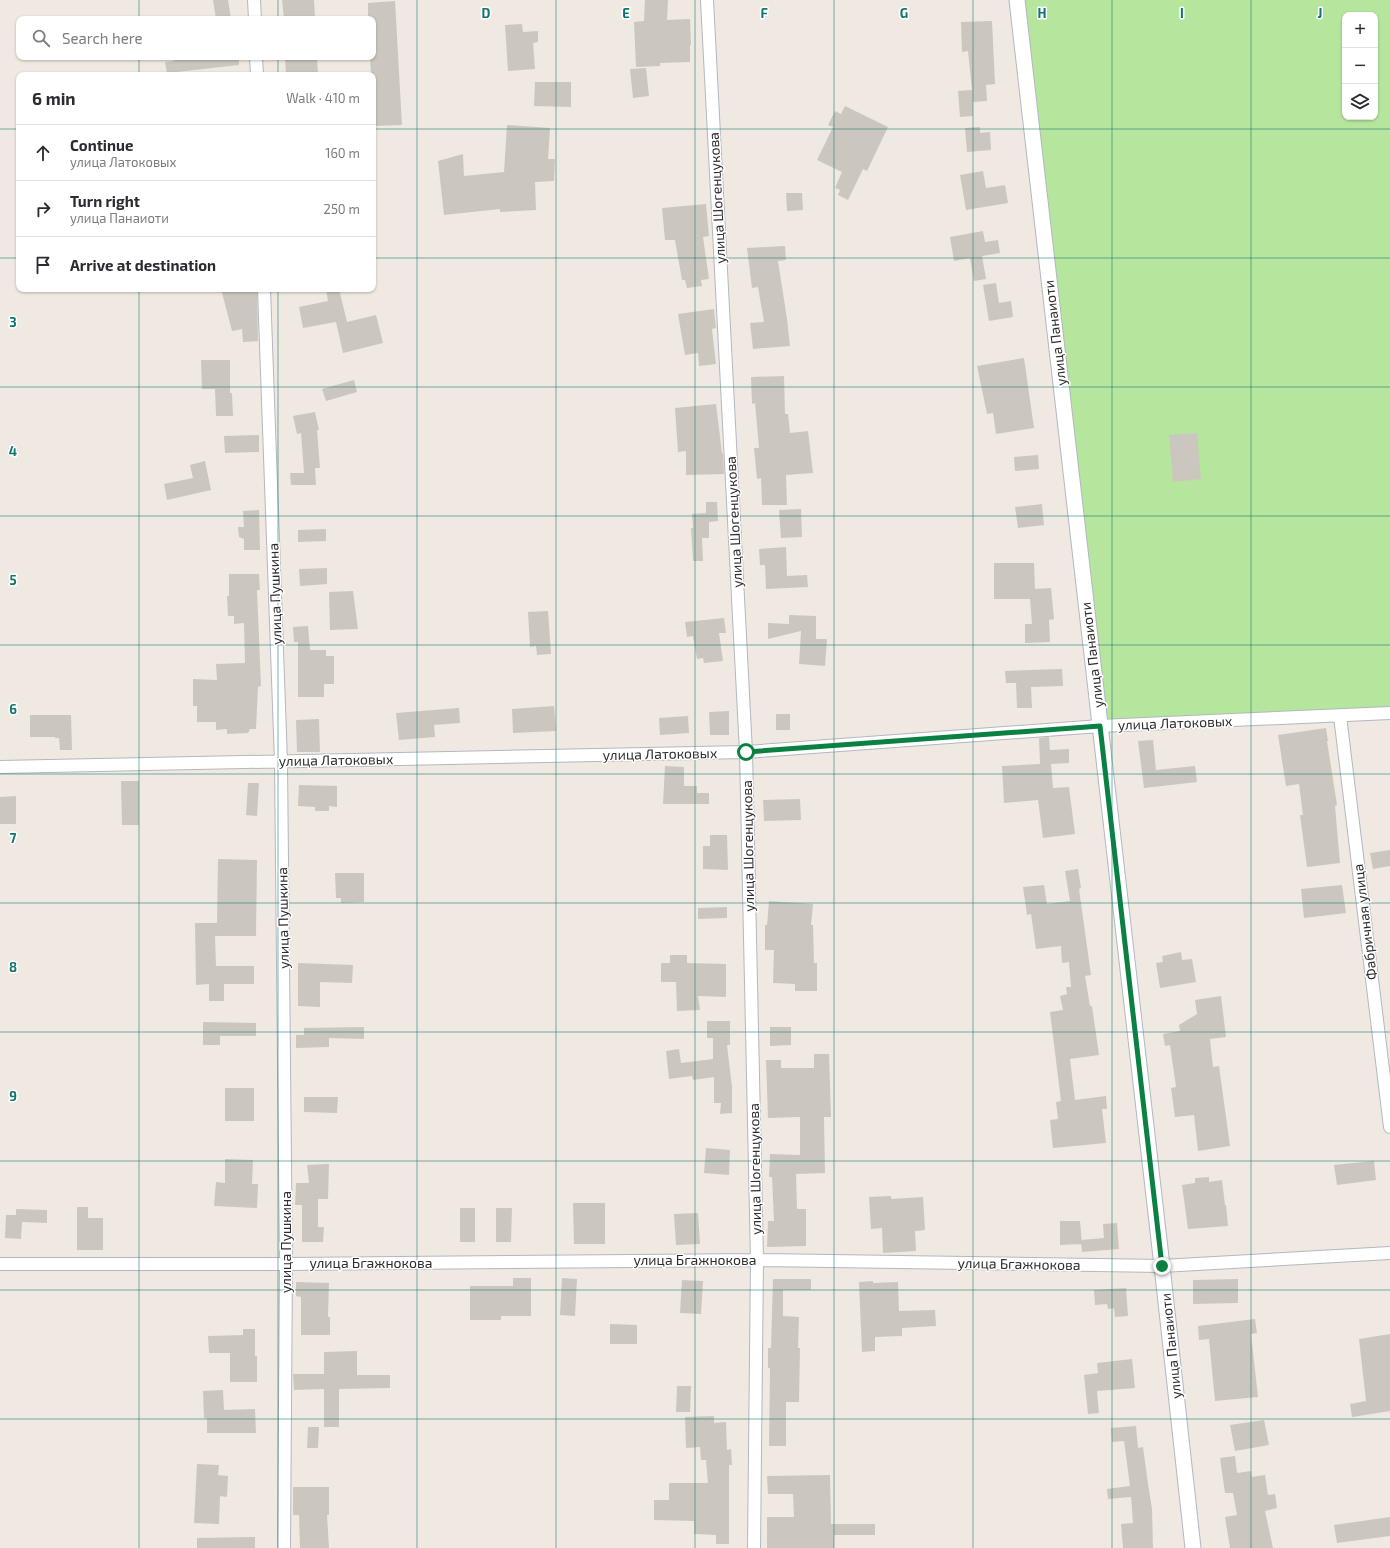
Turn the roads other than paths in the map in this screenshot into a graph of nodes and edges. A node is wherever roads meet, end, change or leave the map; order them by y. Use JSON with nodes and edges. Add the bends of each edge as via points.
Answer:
{"nodes":[{"id":1,"x":254,"y":0,"type":"edge"},
{"id":2,"x":707,"y":0,"type":"edge"},
{"id":3,"x":1017,"y":0,"type":"edge"},
{"id":4,"x":255,"y":16,"type":"edge"},
{"id":5,"x":256,"y":60,"type":"edge"},
{"id":6,"x":257,"y":72,"type":"edge"},
{"id":7,"x":264,"y":292,"type":"edge"},
{"id":8,"x":1390,"y":713,"type":"edge"},
{"id":9,"x":1340,"y":716,"type":"junction"},
{"id":10,"x":1100,"y":726,"type":"junction"},
{"id":11,"x":746,"y":752,"type":"junction"},
{"id":12,"x":281,"y":762,"type":"junction"},
{"id":13,"x":0,"y":767,"type":"edge"},
{"id":14,"x":1390,"y":1127,"type":"edge"},
{"id":15,"x":1390,"y":1253,"type":"edge"},
{"id":16,"x":757,"y":1260,"type":"junction"},
{"id":17,"x":0,"y":1264,"type":"edge"},
{"id":18,"x":286,"y":1264,"type":"junction"},
{"id":19,"x":1162,"y":1266,"type":"junction"},
{"id":20,"x":284,"y":1548,"type":"edge"},
{"id":21,"x":754,"y":1548,"type":"edge"},
{"id":22,"x":1192,"y":1548,"type":"edge"}],
"edges":[{"from":1,"to":4,"type":"street"},
{"from":2,"to":11,"type":"street","name":"улица Шогенцукова"},
{"from":3,"to":10,"type":"street","name":"улица Панаиоти"},
{"from":5,"to":6,"type":"street"},
{"from":7,"to":12,"type":"street","name":"улица Пушкина"},
{"from":8,"to":9,"type":"street","name":"улица Латоковых"},
{"from":9,"to":10,"type":"street","name":"улица Латоковых"},
{"from":9,"to":14,"type":"street","name":"Фабричная улица"},
{"from":10,"to":11,"type":"street","name":"улица Латоковых"},
{"from":10,"to":19,"type":"street","name":"улица Панаиоти"},
{"from":11,"to":12,"type":"street","name":"улица Латоковых"},
{"from":11,"to":16,"type":"street","name":"улица Шогенцукова"},
{"from":12,"to":13,"type":"street","name":"улица Латоковых"},
{"from":12,"to":18,"type":"street","name":"улица Пушкина"},
{"from":15,"to":19,"type":"street","name":"улица Бгажнокова"},
{"from":16,"to":18,"type":"street","name":"улица Бгажнокова"},
{"from":16,"to":19,"type":"street","name":"улица Бгажнокова"},
{"from":16,"to":21,"type":"street","name":"улица Шогенцукова"},
{"from":17,"to":18,"type":"street","name":"улица Бгажнокова"},
{"from":18,"to":20,"type":"street","name":"улица Пушкина"},
{"from":19,"to":22,"type":"street","name":"улица Панаиоти"}]}
